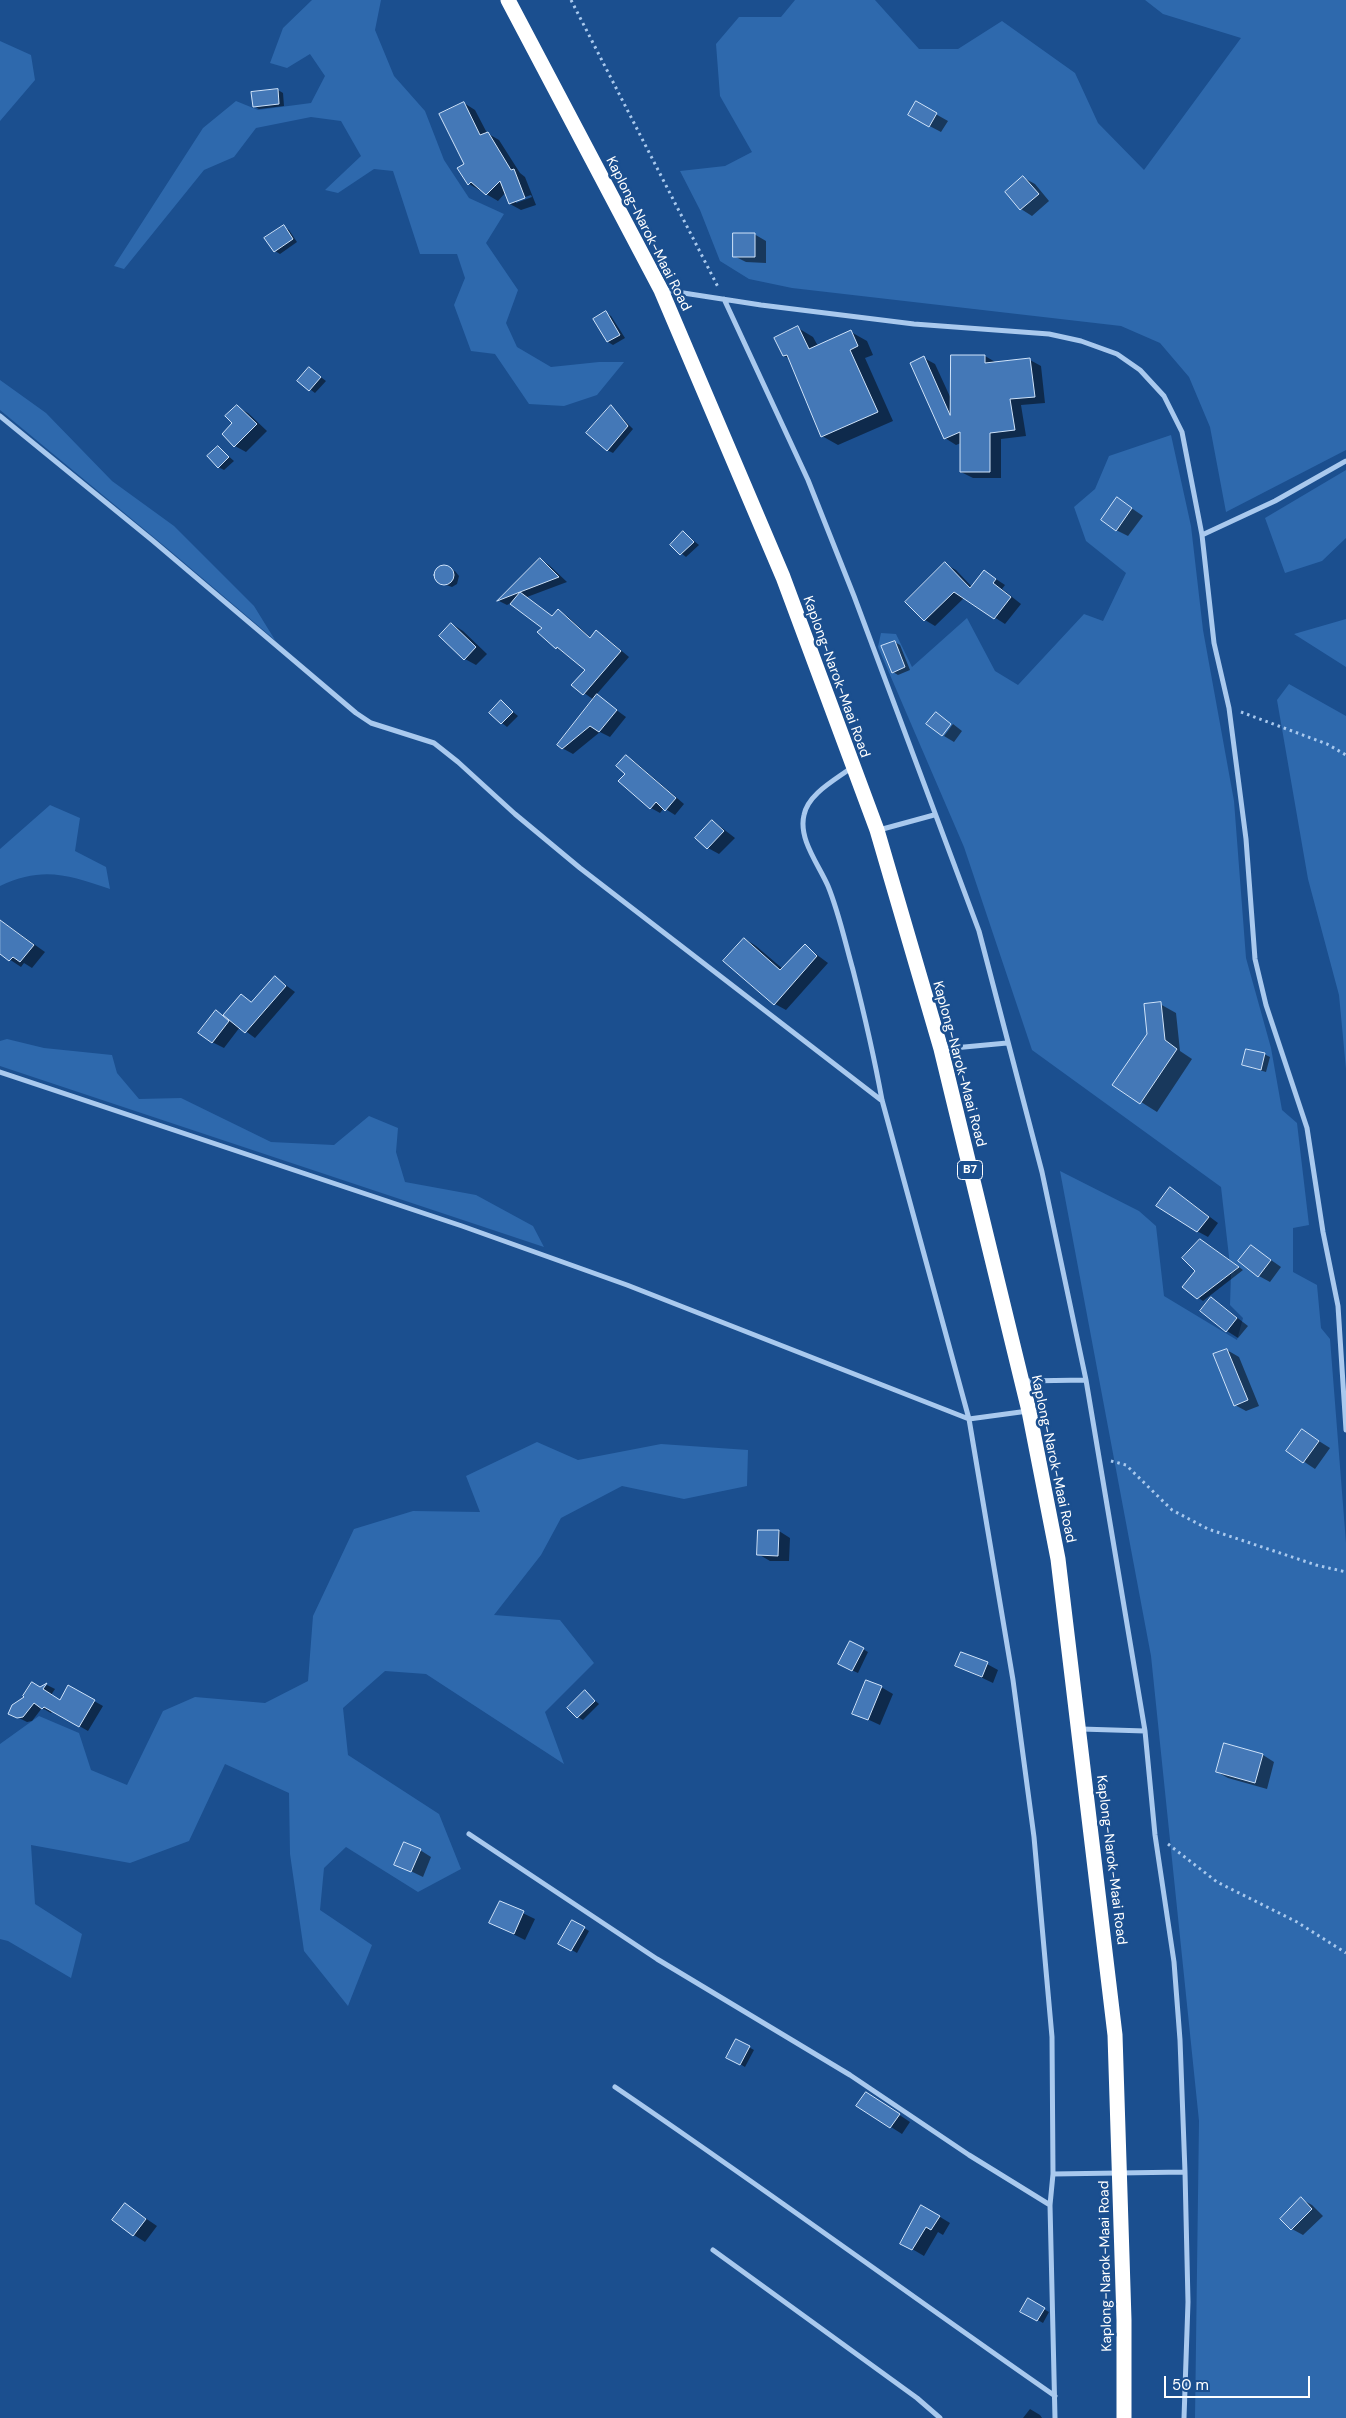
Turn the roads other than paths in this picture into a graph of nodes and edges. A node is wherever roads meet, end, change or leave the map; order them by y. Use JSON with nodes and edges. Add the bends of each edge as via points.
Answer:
{"nodes":[{"id":1,"x":508,"y":0,"type":"edge"},
{"id":2,"x":661,"y":290,"type":"junction"},
{"id":3,"x":724,"y":298,"type":"junction"},
{"id":4,"x":0,"y":416,"type":"edge"},
{"id":5,"x":1346,"y":461,"type":"edge"},
{"id":6,"x":1202,"y":535,"type":"junction"},
{"id":7,"x":852,"y":768,"type":"junction"},
{"id":8,"x":934,"y":815,"type":"junction"},
{"id":9,"x":876,"y":830,"type":"junction"},
{"id":10,"x":1007,"y":1043,"type":"junction"},
{"id":11,"x":941,"y":1049,"type":"junction"},
{"id":12,"x":0,"y":1072,"type":"edge"},
{"id":13,"x":882,"y":1100,"type":"junction"},
{"id":14,"x":1086,"y":1380,"type":"junction"},
{"id":15,"x":1020,"y":1381,"type":"junction"},
{"id":16,"x":1029,"y":1411,"type":"junction"},
{"id":17,"x":969,"y":1419,"type":"junction"},
{"id":18,"x":1346,"y":1430,"type":"edge"},
{"id":19,"x":1078,"y":1729,"type":"junction"},
{"id":20,"x":1145,"y":1731,"type":"junction"},
{"id":21,"x":469,"y":1834,"type":"dead end"},
{"id":22,"x":615,"y":2088,"type":"dead end"},
{"id":23,"x":1185,"y":2172,"type":"junction"},
{"id":24,"x":1053,"y":2174,"type":"junction"},
{"id":25,"x":1121,"y":2174,"type":"junction"},
{"id":26,"x":1050,"y":2204,"type":"junction"},
{"id":27,"x":713,"y":2250,"type":"dead end"},
{"id":28,"x":1055,"y":2396,"type":"junction"},
{"id":29,"x":940,"y":2418,"type":"edge"},
{"id":30,"x":1055,"y":2418,"type":"edge"},
{"id":31,"x":1124,"y":2418,"type":"edge"},
{"id":32,"x":1184,"y":2418,"type":"edge"}],
"edges":[{"from":1,"to":2,"type":"highway","name":"Kaplong-Narok-Maai Road","number":"B7"},
{"from":2,"to":3,"type":"street"},
{"from":2,"to":7,"type":"highway","name":"Kaplong-Narok-Maai Road","number":"B7","via":[[783,577]]},
{"from":3,"to":6,"type":"street","via":[[914,324],[1049,334],[1117,354],[1140,370],[1164,396],[1182,432]]},
{"from":3,"to":8,"type":"street","via":[[808,480],[881,666]]},
{"from":4,"to":13,"type":"street","via":[[356,714],[371,723],[434,743],[580,868]]},
{"from":5,"to":6,"type":"street","via":[[1275,501]]},
{"from":6,"to":18,"type":"street","via":[[1214,643],[1229,708],[1246,839],[1255,959],[1266,1005],[1306,1128],[1338,1306]]},
{"from":7,"to":9,"type":"highway","name":"Kaplong-Narok-Maai Road","number":"B7"},
{"from":7,"to":13,"type":"street","via":[[815,797],[804,814],[803,826],[846,943]]},
{"from":8,"to":9,"type":"street"},
{"from":8,"to":10,"type":"street","via":[[978,931]]},
{"from":9,"to":11,"type":"highway","name":"Kaplong-Narok-Maai Road","number":"B7"},
{"from":10,"to":11,"type":"street"},
{"from":10,"to":14,"type":"street","via":[[1042,1172]]},
{"from":11,"to":15,"type":"highway","name":"Kaplong-Narok-Maai Road","number":"B7"},
{"from":12,"to":17,"type":"street","via":[[462,1226],[627,1285]]},
{"from":13,"to":17,"type":"street"},
{"from":14,"to":15,"type":"street"},
{"from":14,"to":20,"type":"street"},
{"from":15,"to":16,"type":"highway","name":"Kaplong-Narok-Maai Road","number":"B7"},
{"from":16,"to":17,"type":"street"},
{"from":16,"to":19,"type":"highway","name":"Kaplong-Narok-Maai Road","number":"B7","via":[[1058,1559]]},
{"from":17,"to":24,"type":"street","via":[[1013,1680],[1034,1837],[1052,2037]]},
{"from":19,"to":20,"type":"street"},
{"from":19,"to":25,"type":"highway","name":"Kaplong-Narok-Maai Road","number":"B7","via":[[1115,2035]]},
{"from":20,"to":23,"type":"street","via":[[1175,1972]]},
{"from":21,"to":26,"type":"street","via":[[657,1959],[850,2075],[969,2155]]},
{"from":22,"to":28,"type":"street","via":[[728,2164]]},
{"from":23,"to":25,"type":"street"},
{"from":23,"to":32,"type":"street","via":[[1188,2302]]},
{"from":24,"to":25,"type":"street"},
{"from":24,"to":26,"type":"street"},
{"from":25,"to":31,"type":"highway","name":"Kaplong-Narok-Maai Road","number":"B7"},
{"from":26,"to":28,"type":"street"},
{"from":27,"to":29,"type":"street"},
{"from":28,"to":30,"type":"street"}]}
